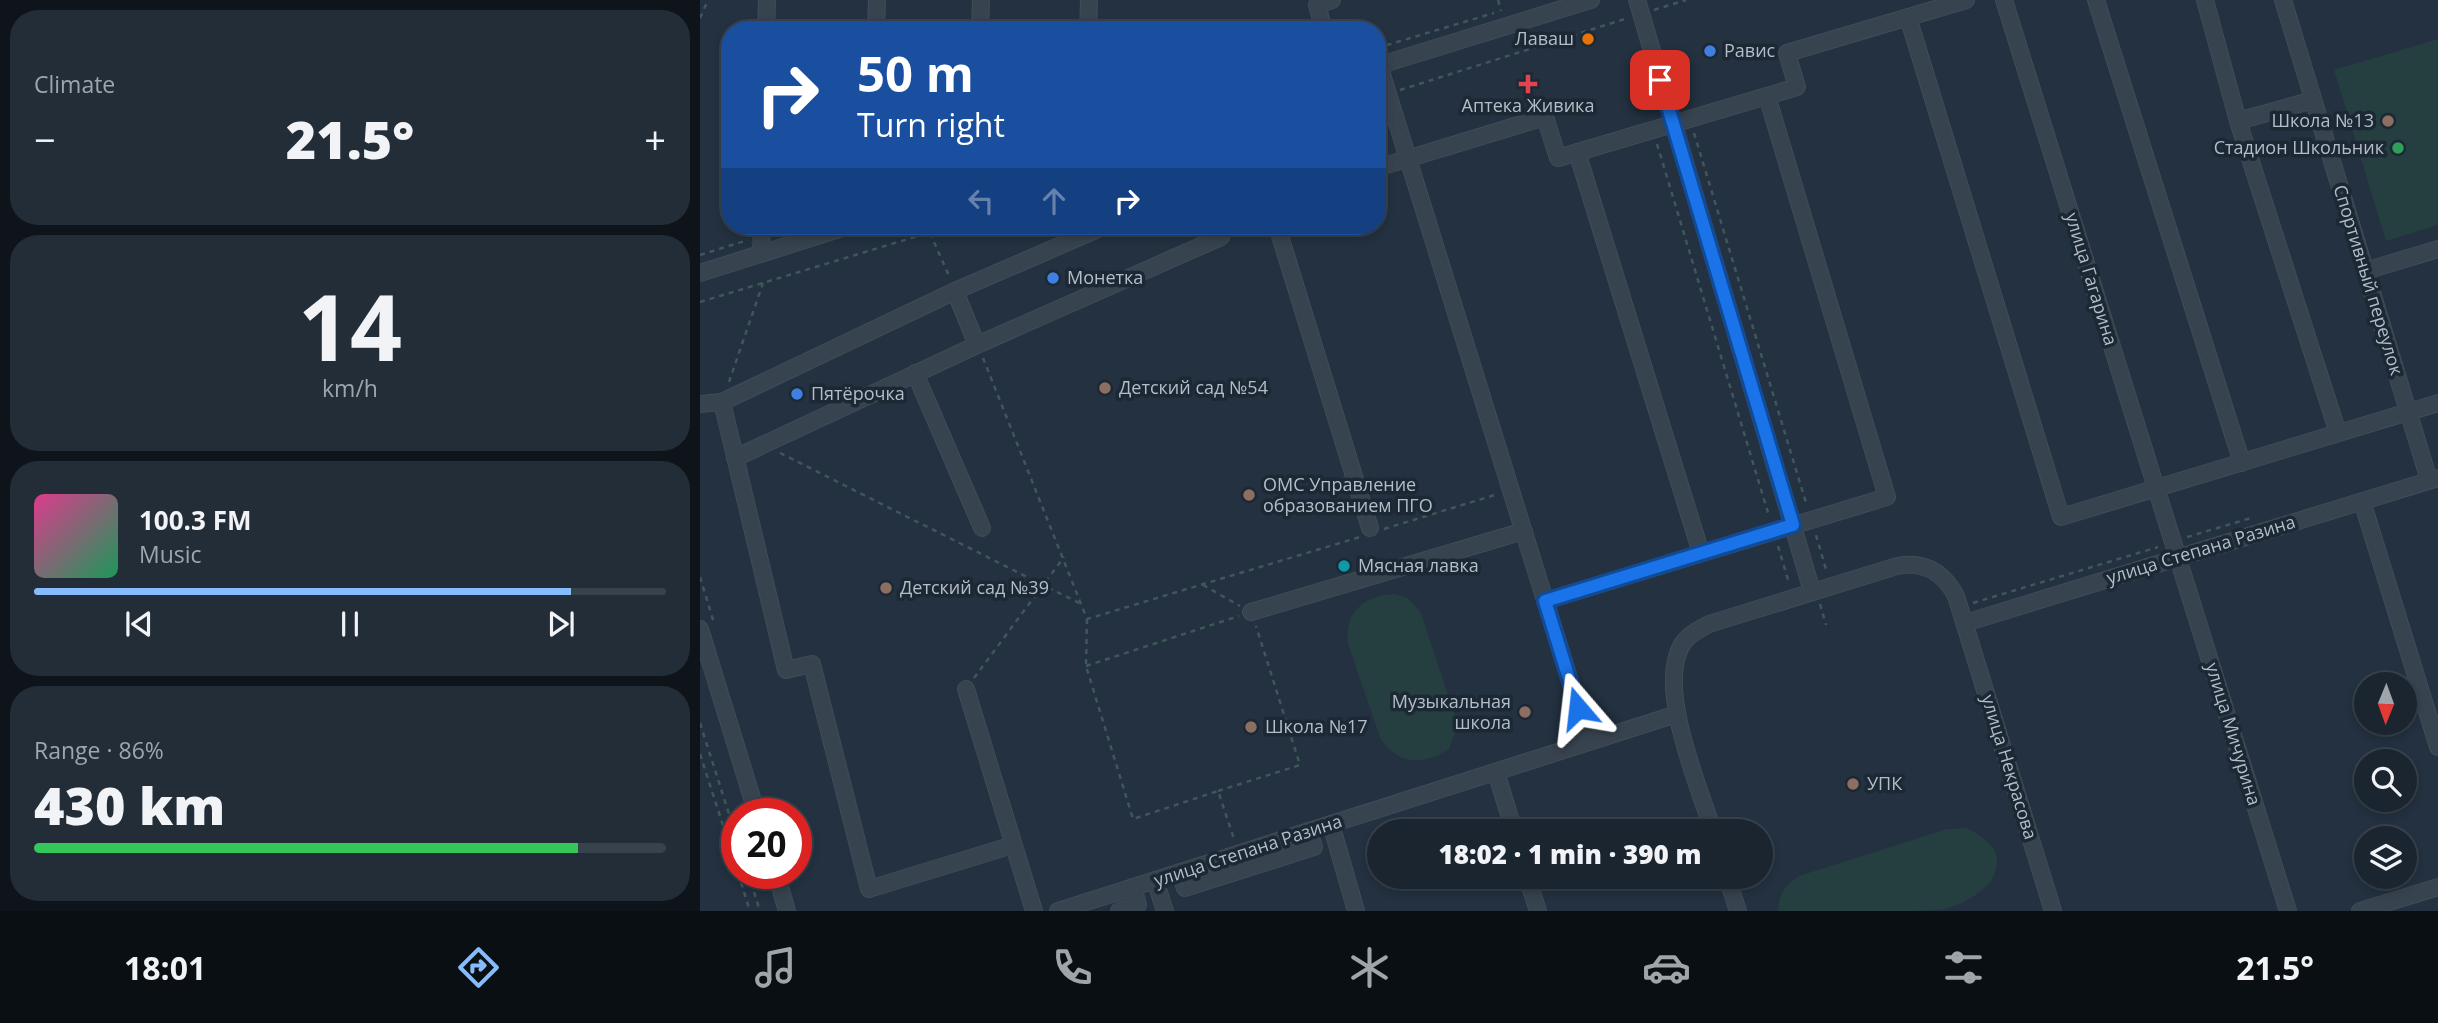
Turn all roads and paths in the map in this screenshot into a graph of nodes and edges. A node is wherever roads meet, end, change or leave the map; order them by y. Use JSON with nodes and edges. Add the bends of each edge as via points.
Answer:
{"nodes":[{"id":1,"x":708,"y":0,"type":"edge"},
{"id":2,"x":767,"y":0,"type":"edge"},
{"id":3,"x":877,"y":0,"type":"edge"},
{"id":4,"x":981,"y":0,"type":"edge"},
{"id":5,"x":1089,"y":0,"type":"edge"},
{"id":6,"x":1332,"y":0,"type":"edge"},
{"id":7,"x":1498,"y":0,"type":"edge"},
{"id":8,"x":1591,"y":0,"type":"edge"},
{"id":9,"x":1686,"y":0,"type":"edge"},
{"id":10,"x":1966,"y":0,"type":"edge"},
{"id":11,"x":2004,"y":0,"type":"edge"},
{"id":12,"x":2095,"y":0,"type":"edge"},
{"id":13,"x":2205,"y":0,"type":"edge"},
{"id":14,"x":2283,"y":0,"type":"edge"},
{"id":15,"x":1512,"y":7,"type":"dead end"},
{"id":16,"x":1639,"y":7,"type":"edge"},
{"id":17,"x":1917,"y":10,"type":"edge"},
{"id":18,"x":1501,"y":11,"type":"junction"},
{"id":19,"x":700,"y":18,"type":"edge"},
{"id":20,"x":766,"y":21,"type":"edge"},
{"id":21,"x":876,"y":21,"type":"edge"},
{"id":22,"x":980,"y":21,"type":"edge"},
{"id":23,"x":1088,"y":21,"type":"edge"},
{"id":24,"x":1321,"y":21,"type":"edge"},
{"id":25,"x":1386,"y":45,"type":"edge"},
{"id":26,"x":1386,"y":64,"type":"edge"},
{"id":27,"x":1386,"y":88,"type":"edge"},
{"id":28,"x":1388,"y":94,"type":"junction"},
{"id":29,"x":1767,"y":96,"type":"junction"},
{"id":30,"x":2313,"y":100,"type":"junction"},
{"id":31,"x":1690,"y":119,"type":"junction"},
{"id":32,"x":2238,"y":121,"type":"junction"},
{"id":33,"x":1674,"y":124,"type":"junction"},
{"id":34,"x":1653,"y":130,"type":"junction"},
{"id":35,"x":1577,"y":152,"type":"junction"},
{"id":36,"x":1407,"y":158,"type":"junction"},
{"id":37,"x":1386,"y":164,"type":"edge"},
{"id":38,"x":762,"y":235,"type":"edge"},
{"id":39,"x":820,"y":235,"type":"edge"},
{"id":40,"x":920,"y":235,"type":"edge"},
{"id":41,"x":931,"y":235,"type":"edge"},
{"id":42,"x":1084,"y":235,"type":"edge"},
{"id":43,"x":1220,"y":235,"type":"edge"},
{"id":44,"x":1280,"y":235,"type":"edge"},
{"id":45,"x":2438,"y":249,"type":"edge"},
{"id":46,"x":761,"y":253,"type":"junction"},
{"id":47,"x":2365,"y":271,"type":"junction"},
{"id":48,"x":700,"y":272,"type":"edge"},
{"id":49,"x":763,"y":283,"type":"junction"},
{"id":50,"x":955,"y":290,"type":"junction"},
{"id":51,"x":700,"y":302,"type":"edge"},
{"id":52,"x":977,"y":345,"type":"junction"},
{"id":53,"x":915,"y":373,"type":"junction"},
{"id":54,"x":722,"y":402,"type":"junction"},
{"id":55,"x":2438,"y":403,"type":"edge"},
{"id":56,"x":700,"y":404,"type":"edge"},
{"id":57,"x":2409,"y":412,"type":"junction"},
{"id":58,"x":2338,"y":433,"type":"junction"},
{"id":59,"x":763,"y":445,"type":"junction"},
{"id":60,"x":736,"y":458,"type":"junction"},
{"id":61,"x":2242,"y":463,"type":"junction"},
{"id":62,"x":2434,"y":479,"type":"edge"},
{"id":63,"x":2157,"y":489,"type":"junction"},
{"id":64,"x":1511,"y":490,"type":"junction"},
{"id":65,"x":2362,"y":501,"type":"junction"},
{"id":66,"x":2253,"y":517,"type":"dead end"},
{"id":67,"x":1811,"y":519,"type":"junction"},
{"id":68,"x":1793,"y":525,"type":"junction"},
{"id":69,"x":982,"y":528,"type":"dead end"},
{"id":70,"x":1524,"y":531,"type":"junction"},
{"id":71,"x":1773,"y":531,"type":"junction"},
{"id":72,"x":1370,"y":532,"type":"junction"},
{"id":73,"x":2176,"y":549,"type":"junction"},
{"id":74,"x":1701,"y":553,"type":"junction"},
{"id":75,"x":1064,"y":557,"type":"junction"},
{"id":76,"x":1043,"y":585,"type":"junction"},
{"id":77,"x":1203,"y":585,"type":"junction"},
{"id":78,"x":1831,"y":585,"type":"junction"},
{"id":79,"x":1812,"y":591,"type":"junction"},
{"id":80,"x":1793,"y":597,"type":"junction"},
{"id":81,"x":1545,"y":601,"type":"junction"},
{"id":82,"x":1081,"y":604,"type":"junction"},
{"id":83,"x":1251,"y":612,"type":"junction"},
{"id":84,"x":1962,"y":615,"type":"junction"},
{"id":85,"x":1087,"y":619,"type":"junction"},
{"id":86,"x":1826,"y":625,"type":"dead end"},
{"id":87,"x":700,"y":629,"type":"edge"},
{"id":88,"x":1086,"y":666,"type":"junction"},
{"id":89,"x":966,"y":689,"type":"joint"},
{"id":90,"x":1677,"y":714,"type":"junction"},
{"id":91,"x":700,"y":723,"type":"edge"},
{"id":92,"x":1589,"y":742,"type":"junction"},
{"id":93,"x":2438,"y":747,"type":"edge"},
{"id":94,"x":700,"y":754,"type":"edge"},
{"id":95,"x":1496,"y":772,"type":"junction"},
{"id":96,"x":1219,"y":791,"type":"junction"},
{"id":97,"x":724,"y":798,"type":"edge"},
{"id":98,"x":752,"y":798,"type":"edge"},
{"id":99,"x":1510,"y":819,"type":"edge"},
{"id":100,"x":1709,"y":819,"type":"edge"},
{"id":101,"x":721,"y":820,"type":"edge"},
{"id":102,"x":1331,"y":824,"type":"junction"},
{"id":103,"x":1013,"y":845,"type":"junction"},
{"id":104,"x":1236,"y":845,"type":"dead end"},
{"id":105,"x":1155,"y":880,"type":"junction"},
{"id":106,"x":1133,"y":887,"type":"junction"},
{"id":107,"x":2438,"y":887,"type":"edge"},
{"id":108,"x":743,"y":889,"type":"edge"},
{"id":109,"x":753,"y":889,"type":"edge"},
{"id":110,"x":781,"y":889,"type":"edge"},
{"id":111,"x":1531,"y":889,"type":"edge"},
{"id":112,"x":1731,"y":889,"type":"edge"},
{"id":113,"x":750,"y":911,"type":"edge"},
{"id":114,"x":760,"y":911,"type":"edge"},
{"id":115,"x":787,"y":911,"type":"edge"},
{"id":116,"x":1034,"y":911,"type":"edge"},
{"id":117,"x":1058,"y":911,"type":"edge"},
{"id":118,"x":1119,"y":911,"type":"edge"},
{"id":119,"x":1165,"y":911,"type":"edge"},
{"id":120,"x":1356,"y":911,"type":"edge"},
{"id":121,"x":1538,"y":911,"type":"edge"},
{"id":122,"x":1738,"y":911,"type":"edge"},
{"id":123,"x":2053,"y":911,"type":"edge"},
{"id":124,"x":2288,"y":911,"type":"edge"},
{"id":125,"x":2360,"y":911,"type":"edge"}],
"edges":[{"from":1,"to":19,"type":"path"},
{"from":2,"to":20,"type":"street"},
{"from":3,"to":21,"type":"street"},
{"from":4,"to":22,"type":"street"},
{"from":5,"to":23,"type":"street"},
{"from":6,"to":24,"type":"street","via":[[1317,5]]},
{"from":7,"to":18,"type":"path"},
{"from":8,"to":26,"type":"street"},
{"from":9,"to":16,"type":"path"},
{"from":10,"to":17,"type":"street"},
{"from":11,"to":63,"type":"street","name":"улица Гагарина"},
{"from":12,"to":61,"type":"street"},
{"from":13,"to":32,"type":"street"},
{"from":14,"to":30,"type":"street","name":"Спортивный переулок"},
{"from":15,"to":18,"type":"path"},
{"from":16,"to":28,"type":"path"},
{"from":16,"to":33,"type":"street"},
{"from":17,"to":29,"type":"street","via":[[1787,53],[1797,88]]},
{"from":17,"to":63,"type":"street","via":[[2061,517]]},
{"from":18,"to":25,"type":"path"},
{"from":27,"to":28,"type":"street"},
{"from":28,"to":36,"type":"street"},
{"from":29,"to":31,"type":"street"},
{"from":29,"to":67,"type":"street","via":[[1887,497]]},
{"from":30,"to":32,"type":"street"},
{"from":30,"to":47,"type":"street","name":"Спортивный переулок"},
{"from":31,"to":33,"type":"street"},
{"from":31,"to":67,"type":"path"},
{"from":32,"to":58,"type":"street"},
{"from":33,"to":34,"type":"street"},
{"from":33,"to":68,"type":"street"},
{"from":34,"to":35,"type":"street"},
{"from":34,"to":71,"type":"path"},
{"from":35,"to":36,"type":"street","via":[[1558,158],[1545,117]]},
{"from":35,"to":74,"type":"street"},
{"from":36,"to":37,"type":"street"},
{"from":36,"to":64,"type":"street"},
{"from":38,"to":46,"type":"street"},
{"from":39,"to":46,"type":"street"},
{"from":40,"to":49,"type":"path"},
{"from":41,"to":50,"type":"path"},
{"from":42,"to":50,"type":"street"},
{"from":43,"to":52,"type":"street"},
{"from":44,"to":72,"type":"street"},
{"from":45,"to":47,"type":"street"},
{"from":46,"to":48,"type":"street"},
{"from":47,"to":57,"type":"street","name":"Спортивный переулок"},
{"from":49,"to":51,"type":"path"},
{"from":49,"to":54,"type":"path"},
{"from":50,"to":52,"type":"street"},
{"from":50,"to":54,"type":"street"},
{"from":52,"to":53,"type":"street"},
{"from":52,"to":75,"type":"path"},
{"from":53,"to":59,"type":"street"},
{"from":53,"to":69,"type":"street"},
{"from":54,"to":56,"type":"street"},
{"from":54,"to":60,"type":"street"},
{"from":55,"to":57,"type":"street"},
{"from":57,"to":58,"type":"street"},
{"from":57,"to":62,"type":"street","name":"Спортивный переулок"},
{"from":58,"to":61,"type":"street"},
{"from":59,"to":60,"type":"street"},
{"from":59,"to":76,"type":"path"},
{"from":60,"to":103,"type":"street","via":[[786,670],[812,664],[869,889]]},
{"from":61,"to":63,"type":"street"},
{"from":62,"to":65,"type":"street","name":"улица Степана Разина"},
{"from":63,"to":73,"type":"street","name":"улица Гагарина"},
{"from":64,"to":70,"type":"street"},
{"from":64,"to":72,"type":"path"},
{"from":65,"to":73,"type":"street","name":"улица Степана Разина"},
{"from":65,"to":93,"type":"street"},
{"from":66,"to":73,"type":"path"},
{"from":67,"to":68,"type":"street"},
{"from":67,"to":78,"type":"path"},
{"from":68,"to":71,"type":"street"},
{"from":68,"to":79,"type":"street"},
{"from":70,"to":81,"type":"street"},
{"from":70,"to":83,"type":"street"},
{"from":71,"to":74,"type":"street"},
{"from":71,"to":80,"type":"path"},
{"from":72,"to":77,"type":"path"},
{"from":73,"to":84,"type":"street","name":"улица Степана Разина"},
{"from":73,"to":84,"type":"path"},
{"from":73,"to":124,"type":"street","name":"улица Мичурина"},
{"from":74,"to":81,"type":"street"},
{"from":75,"to":76,"type":"path"},
{"from":75,"to":82,"type":"path"},
{"from":76,"to":82,"type":"path"},
{"from":76,"to":89,"type":"path"},
{"from":77,"to":83,"type":"path"},
{"from":77,"to":85,"type":"path"},
{"from":78,"to":79,"type":"street","name":"улица Некрасова"},
{"from":78,"to":84,"type":"street","name":"улица Некрасова","via":[[1897,566],[1922,565],[1951,587]]},
{"from":78,"to":86,"type":"path","via":[[1835,599],[1820,604]]},
{"from":79,"to":80,"type":"street","name":"улица Некрасова"},
{"from":80,"to":90,"type":"street","name":"улица Некрасова","via":[[1709,624],[1687,638],[1679,650],[1674,675]]},
{"from":81,"to":92,"type":"street"},
{"from":82,"to":85,"type":"path"},
{"from":83,"to":88,"type":"path"},
{"from":83,"to":96,"type":"path","via":[[1300,765]]},
{"from":84,"to":123,"type":"street","name":"улица Некрасова"},
{"from":85,"to":88,"type":"path"},
{"from":87,"to":98,"type":"street"},
{"from":88,"to":96,"type":"path","via":[[1133,819]]},
{"from":89,"to":103,"type":"street"},
{"from":90,"to":92,"type":"street","name":"улица Степана Разина"},
{"from":90,"to":100,"type":"street","name":"улица Некрасова"},
{"from":91,"to":97,"type":"path"},
{"from":92,"to":95,"type":"street","name":"улица Степана Разина"},
{"from":94,"to":101,"type":"path"},
{"from":95,"to":99,"type":"street"},
{"from":95,"to":102,"type":"street","name":"улица Степана Разина"},
{"from":96,"to":104,"type":"path"},
{"from":102,"to":105,"type":"street","name":"улица Степана Разина"},
{"from":102,"to":120,"type":"street"},
{"from":103,"to":116,"type":"street"},
{"from":105,"to":106,"type":"street","name":"улица Степана Разина"},
{"from":105,"to":119,"type":"street"},
{"from":106,"to":117,"type":"street","name":"улица Степана Разина"},
{"from":106,"to":118,"type":"street","via":[[1138,905]]},
{"from":107,"to":125,"type":"street"},
{"from":108,"to":113,"type":"path"},
{"from":109,"to":114,"type":"path"},
{"from":110,"to":115,"type":"street"},
{"from":111,"to":121,"type":"street"},
{"from":112,"to":122,"type":"street"}]}
